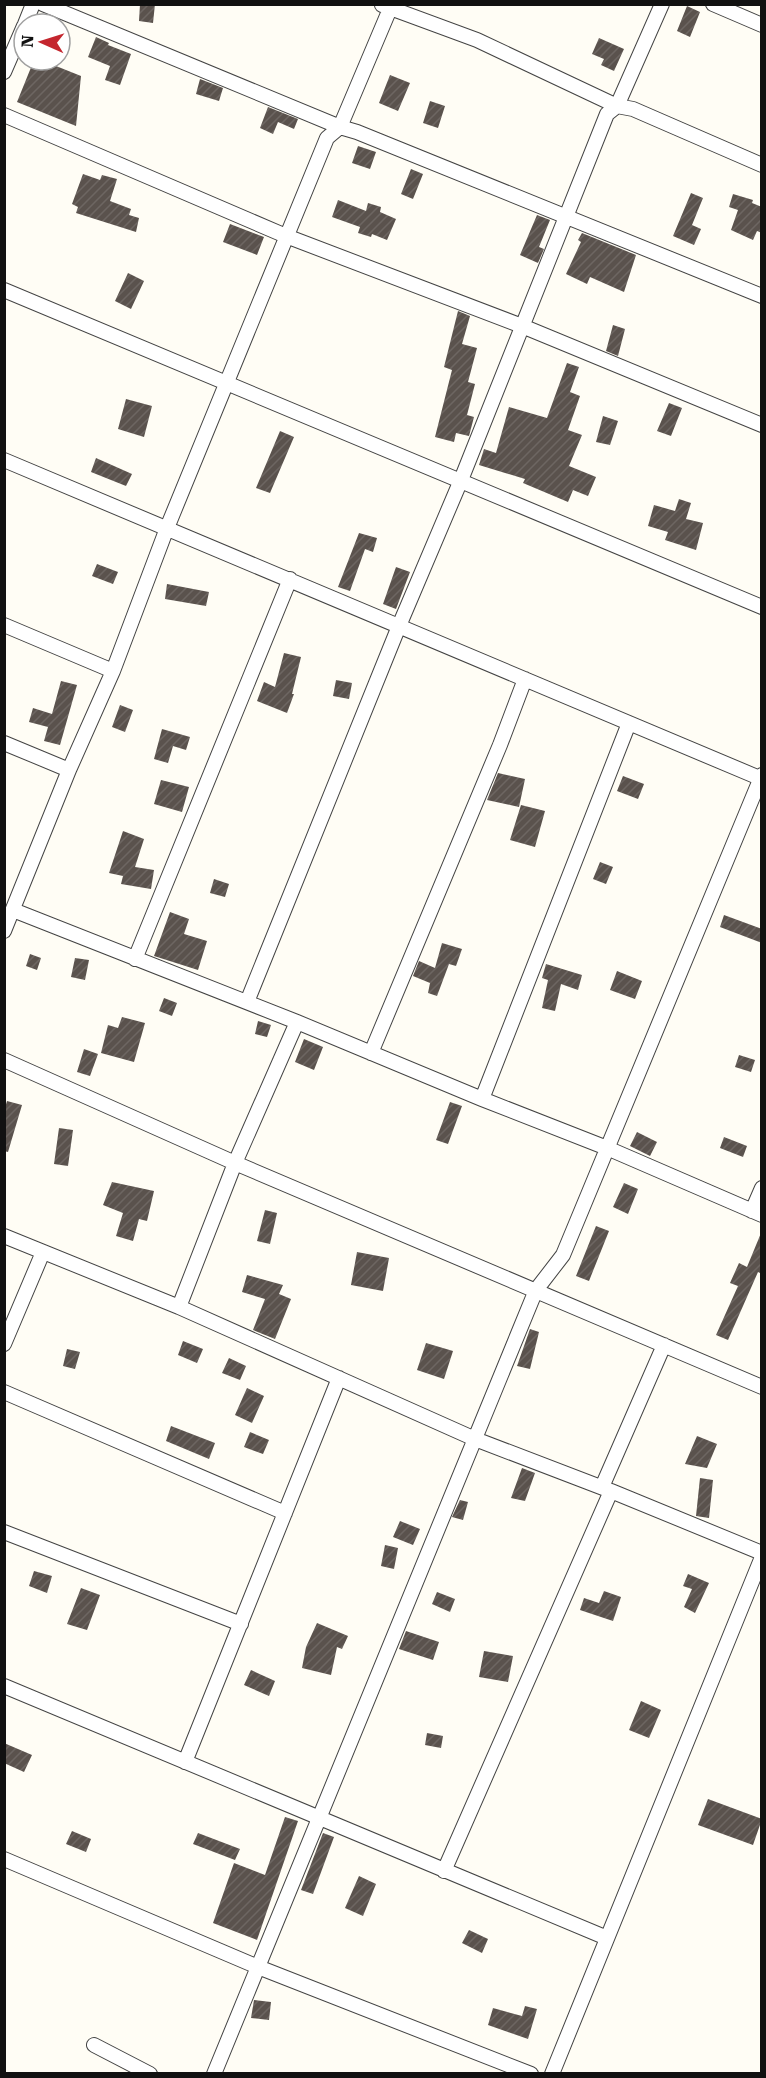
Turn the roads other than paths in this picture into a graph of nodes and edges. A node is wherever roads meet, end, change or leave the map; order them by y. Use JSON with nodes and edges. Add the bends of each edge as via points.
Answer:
{"nodes":[{"id":1,"x":43,"y":4,"type":"edge"},
{"id":2,"x":662,"y":4,"type":"edge"},
{"id":3,"x":713,"y":4,"type":"edge"},
{"id":4,"x":388,"y":6,"type":"edge"},
{"id":5,"x":762,"y":25,"type":"edge"},
{"id":6,"x":12,"y":53,"type":"edge"},
{"id":7,"x":4,"y":72,"type":"edge"},
{"id":8,"x":617,"y":106,"type":"junction"},
{"id":9,"x":4,"y":115,"type":"edge"},
{"id":10,"x":340,"y":128,"type":"junction"},
{"id":11,"x":762,"y":165,"type":"edge"},
{"id":12,"x":567,"y":216,"type":"junction"},
{"id":13,"x":286,"y":236,"type":"junction"},
{"id":14,"x":4,"y":290,"type":"edge"},
{"id":15,"x":762,"y":296,"type":"edge"},
{"id":16,"x":522,"y":326,"type":"junction"},
{"id":17,"x":226,"y":382,"type":"junction"},
{"id":18,"x":762,"y":425,"type":"edge"},
{"id":19,"x":4,"y":460,"type":"edge"},
{"id":20,"x":461,"y":480,"type":"junction"},
{"id":21,"x":167,"y":528,"type":"junction"},
{"id":22,"x":290,"y":579,"type":"junction"},
{"id":23,"x":762,"y":607,"type":"edge"},
{"id":24,"x":4,"y":625,"type":"edge"},
{"id":25,"x":399,"y":626,"type":"junction"},
{"id":26,"x":113,"y":671,"type":"junction"},
{"id":27,"x":525,"y":679,"type":"junction"},
{"id":28,"x":629,"y":723,"type":"junction"},
{"id":29,"x":4,"y":743,"type":"edge"},
{"id":30,"x":69,"y":770,"type":"junction"},
{"id":31,"x":761,"y":777,"type":"edge"},
{"id":32,"x":13,"y":910,"type":"junction"},
{"id":33,"x":4,"y":931,"type":"edge"},
{"id":34,"x":135,"y":959,"type":"junction"},
{"id":35,"x":247,"y":1002,"type":"junction"},
{"id":36,"x":297,"y":1022,"type":"junction"},
{"id":37,"x":371,"y":1053,"type":"junction"},
{"id":38,"x":4,"y":1060,"type":"edge"},
{"id":39,"x":482,"y":1099,"type":"junction"},
{"id":40,"x":607,"y":1148,"type":"junction"},
{"id":41,"x":235,"y":1163,"type":"junction"},
{"id":42,"x":762,"y":1188,"type":"edge"},
{"id":43,"x":757,"y":1213,"type":"edge"},
{"id":44,"x":4,"y":1236,"type":"edge"},
{"id":45,"x":43,"y":1252,"type":"junction"},
{"id":46,"x":536,"y":1290,"type":"junction"},
{"id":47,"x":179,"y":1307,"type":"junction"},
{"id":48,"x":4,"y":1344,"type":"edge"},
{"id":49,"x":664,"y":1345,"type":"junction"},
{"id":50,"x":339,"y":1378,"type":"junction"},
{"id":51,"x":762,"y":1387,"type":"edge"},
{"id":52,"x":4,"y":1392,"type":"edge"},
{"id":53,"x":475,"y":1439,"type":"junction"},
{"id":54,"x":606,"y":1489,"type":"junction"},
{"id":55,"x":285,"y":1513,"type":"junction"},
{"id":56,"x":4,"y":1532,"type":"edge"},
{"id":57,"x":762,"y":1555,"type":"edge"},
{"id":58,"x":241,"y":1624,"type":"junction"},
{"id":59,"x":4,"y":1686,"type":"edge"},
{"id":60,"x":185,"y":1762,"type":"junction"},
{"id":61,"x":319,"y":1819,"type":"junction"},
{"id":62,"x":4,"y":1859,"type":"edge"},
{"id":63,"x":444,"y":1871,"type":"junction"},
{"id":64,"x":607,"y":1938,"type":"junction"},
{"id":65,"x":258,"y":1967,"type":"junction"},
{"id":66,"x":94,"y":2044,"type":"dead end"},
{"id":67,"x":150,"y":2073,"type":"edge"},
{"id":68,"x":214,"y":2073,"type":"edge"},
{"id":69,"x":531,"y":2073,"type":"edge"},
{"id":70,"x":552,"y":2073,"type":"edge"}],
"edges":[{"from":1,"to":10,"type":"street"},
{"from":2,"to":8,"type":"street"},
{"from":3,"to":5,"type":"street"},
{"from":4,"to":8,"type":"street","via":[[477,40]]},
{"from":4,"to":10,"type":"street"},
{"from":6,"to":7,"type":"street"},
{"from":8,"to":11,"type":"street"},
{"from":8,"to":12,"type":"street","via":[[607,114]]},
{"from":9,"to":13,"type":"street"},
{"from":10,"to":12,"type":"street"},
{"from":10,"to":13,"type":"street","via":[[327,138]]},
{"from":12,"to":15,"type":"street"},
{"from":12,"to":16,"type":"street"},
{"from":13,"to":16,"type":"street"},
{"from":13,"to":17,"type":"street"},
{"from":14,"to":17,"type":"street"},
{"from":16,"to":18,"type":"street"},
{"from":16,"to":20,"type":"street"},
{"from":17,"to":20,"type":"street"},
{"from":17,"to":21,"type":"street"},
{"from":19,"to":21,"type":"street"},
{"from":20,"to":23,"type":"street"},
{"from":20,"to":25,"type":"street"},
{"from":21,"to":22,"type":"street"},
{"from":21,"to":26,"type":"street"},
{"from":22,"to":25,"type":"street"},
{"from":22,"to":34,"type":"street"},
{"from":24,"to":26,"type":"street"},
{"from":25,"to":27,"type":"street"},
{"from":25,"to":35,"type":"street"},
{"from":26,"to":30,"type":"street"},
{"from":27,"to":28,"type":"street"},
{"from":27,"to":37,"type":"street"},
{"from":28,"to":31,"type":"street"},
{"from":28,"to":39,"type":"street"},
{"from":29,"to":30,"type":"street"},
{"from":30,"to":32,"type":"street"},
{"from":31,"to":40,"type":"street"},
{"from":32,"to":33,"type":"street"},
{"from":32,"to":34,"type":"street"},
{"from":34,"to":35,"type":"street"},
{"from":35,"to":36,"type":"street"},
{"from":36,"to":37,"type":"street"},
{"from":36,"to":41,"type":"street"},
{"from":37,"to":39,"type":"street"},
{"from":38,"to":41,"type":"street"},
{"from":39,"to":40,"type":"street"},
{"from":40,"to":43,"type":"street"},
{"from":40,"to":46,"type":"street","via":[[563,1255]]},
{"from":41,"to":46,"type":"street"},
{"from":41,"to":47,"type":"street"},
{"from":42,"to":43,"type":"street"},
{"from":44,"to":45,"type":"street"},
{"from":45,"to":47,"type":"street"},
{"from":45,"to":48,"type":"street"},
{"from":46,"to":49,"type":"street"},
{"from":46,"to":53,"type":"street"},
{"from":47,"to":50,"type":"street"},
{"from":49,"to":51,"type":"street"},
{"from":49,"to":54,"type":"street"},
{"from":50,"to":53,"type":"street"},
{"from":50,"to":55,"type":"street"},
{"from":52,"to":55,"type":"street"},
{"from":53,"to":54,"type":"street"},
{"from":53,"to":61,"type":"street"},
{"from":54,"to":57,"type":"street"},
{"from":54,"to":63,"type":"street"},
{"from":55,"to":58,"type":"street"},
{"from":56,"to":58,"type":"street"},
{"from":57,"to":64,"type":"street"},
{"from":58,"to":60,"type":"street"},
{"from":59,"to":60,"type":"street"},
{"from":60,"to":61,"type":"street"},
{"from":61,"to":63,"type":"street"},
{"from":61,"to":65,"type":"street"},
{"from":62,"to":65,"type":"street"},
{"from":63,"to":64,"type":"street"},
{"from":64,"to":70,"type":"street"},
{"from":65,"to":68,"type":"street"},
{"from":65,"to":69,"type":"street"},
{"from":66,"to":67,"type":"street"}]}
